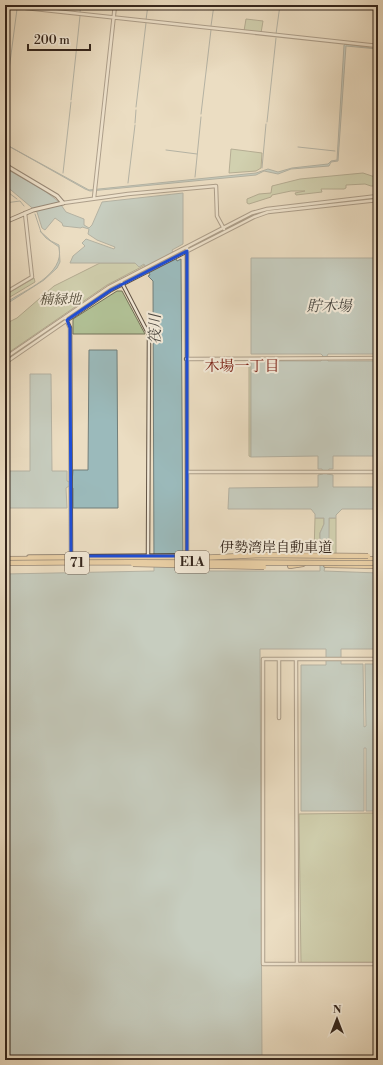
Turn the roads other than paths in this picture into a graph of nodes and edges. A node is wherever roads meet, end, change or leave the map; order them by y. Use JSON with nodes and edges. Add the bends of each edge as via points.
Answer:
{"nodes":[{"id":1,"x":115,"y":5,"type":"edge"},
{"id":2,"x":26,"y":8,"type":"dead end"},
{"id":3,"x":114,"y":18,"type":"junction"},
{"id":4,"x":378,"y":46,"type":"edge"},
{"id":5,"x":5,"y":165,"type":"edge"},
{"id":6,"x":378,"y":196,"type":"edge"},
{"id":7,"x":94,"y":197,"type":"junction"},
{"id":8,"x":378,"y":200,"type":"edge"},
{"id":9,"x":62,"y":203,"type":"junction"},
{"id":10,"x":25,"y":213,"type":"junction"},
{"id":11,"x":5,"y":222,"type":"edge"},
{"id":12,"x":224,"y":230,"type":"junction"},
{"id":13,"x":185,"y":248,"type":"junction"},
{"id":14,"x":185,"y":252,"type":"junction"},
{"id":15,"x":142,"y":272,"type":"junction"},
{"id":16,"x":121,"y":281,"type":"junction"},
{"id":17,"x":123,"y":284,"type":"junction"},
{"id":18,"x":5,"y":293,"type":"edge"},
{"id":19,"x":65,"y":317,"type":"junction"},
{"id":20,"x":67,"y":320,"type":"junction"},
{"id":21,"x":5,"y":358,"type":"edge"},
{"id":22,"x":378,"y":358,"type":"edge"},
{"id":23,"x":186,"y":359,"type":"junction"},
{"id":24,"x":5,"y":363,"type":"edge"},
{"id":25,"x":186,"y":472,"type":"junction"},
{"id":26,"x":378,"y":472,"type":"edge"},
{"id":27,"x":5,"y":488,"type":"edge"},
{"id":28,"x":5,"y":498,"type":"edge"},
{"id":29,"x":70,"y":556,"type":"junction"},
{"id":30,"x":148,"y":556,"type":"junction"},
{"id":31,"x":187,"y":556,"type":"junction"},
{"id":32,"x":378,"y":557,"type":"edge"},
{"id":33,"x":5,"y":558,"type":"edge"},
{"id":34,"x":315,"y":561,"type":"junction"},
{"id":35,"x":76,"y":562,"type":"junction"},
{"id":36,"x":5,"y":564,"type":"edge"},
{"id":37,"x":378,"y":564,"type":"edge"},
{"id":38,"x":279,"y":659,"type":"junction"},
{"id":39,"x":296,"y":659,"type":"junction"},
{"id":40,"x":378,"y":659,"type":"edge"},
{"id":41,"x":279,"y":718,"type":"dead end"},
{"id":42,"x":297,"y":964,"type":"junction"},
{"id":43,"x":378,"y":964,"type":"edge"}],
"edges":[{"from":1,"to":3,"type":"street"},
{"from":2,"to":3,"type":"street"},
{"from":3,"to":4,"type":"street"},
{"from":3,"to":7,"type":"street"},
{"from":5,"to":9,"type":"main road","via":[[57,196]]},
{"from":6,"to":12,"type":"street","via":[[263,210]]},
{"from":7,"to":9,"type":"street"},
{"from":7,"to":12,"type":"street","via":[[216,186],[217,216]]},
{"from":8,"to":12,"type":"street","via":[[268,212]]},
{"from":9,"to":10,"type":"main road"},
{"from":10,"to":11,"type":"main road"},
{"from":10,"to":18,"type":"street","via":[[32,277]]},
{"from":12,"to":13,"type":"street"},
{"from":12,"to":14,"type":"street"},
{"from":13,"to":14,"type":"street"},
{"from":13,"to":15,"type":"street"},
{"from":14,"to":15,"type":"street"},
{"from":14,"to":23,"type":"street"},
{"from":15,"to":16,"type":"street"},
{"from":15,"to":17,"type":"street"},
{"from":16,"to":17,"type":"street"},
{"from":16,"to":19,"type":"street"},
{"from":17,"to":20,"type":"street"},
{"from":17,"to":30,"type":"street","via":[[149,335]]},
{"from":19,"to":20,"type":"street"},
{"from":19,"to":21,"type":"street"},
{"from":20,"to":24,"type":"street"},
{"from":20,"to":29,"type":"street","via":[[70,328]]},
{"from":22,"to":23,"type":"street"},
{"from":23,"to":25,"type":"street"},
{"from":25,"to":26,"type":"street"},
{"from":25,"to":31,"type":"street"},
{"from":27,"to":28,"type":"street"},
{"from":28,"to":33,"type":"street"},
{"from":29,"to":30,"type":"main road","number":"71"},
{"from":29,"to":33,"type":"main road","number":"71"},
{"from":30,"to":31,"type":"main road","number":"71"},
{"from":31,"to":34,"type":"main road","number":"71"},
{"from":32,"to":33,"type":"highway","number":"E1A","bridge":true,"via":[[259,555],[197,558]]},
{"from":32,"to":34,"type":"main road","number":"71","bridge":true,"via":[[333,557]]},
{"from":34,"to":35,"type":"highway","name":"伊勢湾岸自動車道","number":"E1A","bridge":true},
{"from":34,"to":35,"type":"highway","bridge":true,"via":[[290,566],[187,567]]},
{"from":34,"to":36,"type":"main road","number":"71","bridge":true},
{"from":34,"to":37,"type":"highway","name":"伊勢湾岸自動車道","number":"E1A","bridge":true},
{"from":34,"to":37,"type":"main road","number":"71","bridge":true},
{"from":35,"to":36,"type":"highway","name":"伊勢湾岸自動車道","number":"E1A","bridge":true},
{"from":38,"to":39,"type":"street"},
{"from":38,"to":41,"type":"street"},
{"from":38,"to":42,"type":"street","via":[[263,659],[263,964]]},
{"from":39,"to":40,"type":"street"},
{"from":39,"to":42,"type":"street"},
{"from":42,"to":43,"type":"street"}]}
